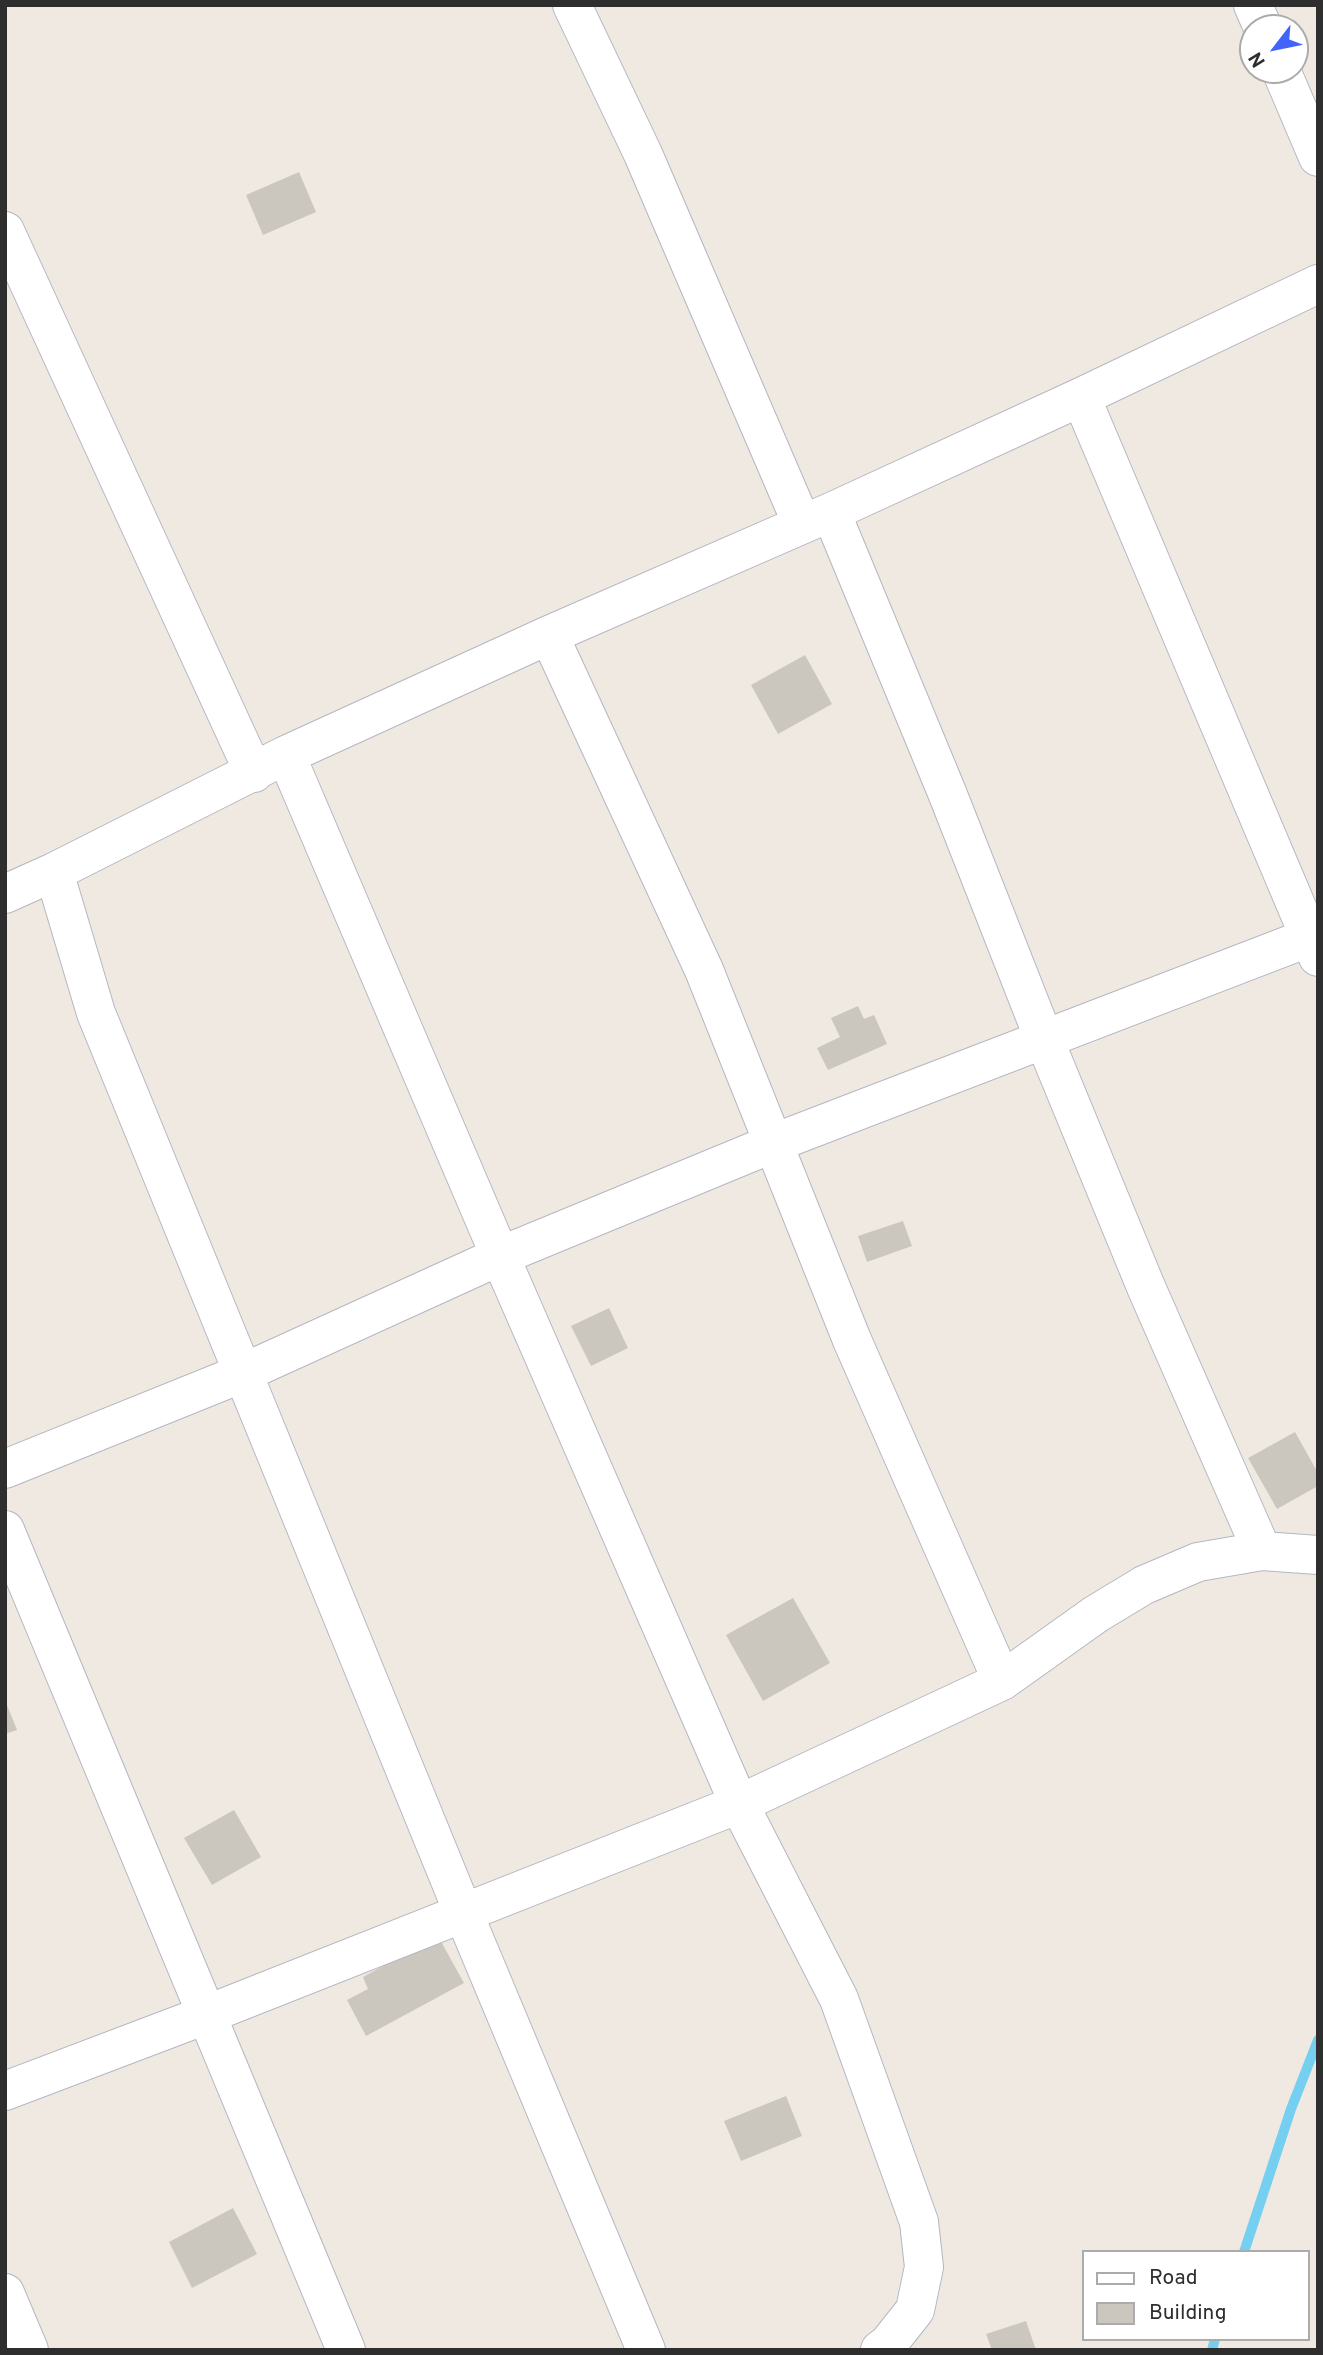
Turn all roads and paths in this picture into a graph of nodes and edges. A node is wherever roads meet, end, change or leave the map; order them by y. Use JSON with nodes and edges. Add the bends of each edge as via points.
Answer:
{"nodes":[{"id":1,"x":572,"y":5,"type":"edge"},
{"id":2,"x":1287,"y":84,"type":"edge"},
{"id":3,"x":1318,"y":157,"type":"edge"},
{"id":4,"x":5,"y":231,"type":"edge"},
{"id":5,"x":1318,"y":284,"type":"edge"},
{"id":6,"x":1081,"y":397,"type":"junction"},
{"id":7,"x":816,"y":518,"type":"junction"},
{"id":8,"x":549,"y":635,"type":"junction"},
{"id":9,"x":270,"y":764,"type":"junction"},
{"id":10,"x":54,"y":872,"type":"junction"},
{"id":11,"x":5,"y":894,"type":"edge"},
{"id":12,"x":1315,"y":943,"type":"edge"},
{"id":13,"x":1044,"y":1039,"type":"junction"},
{"id":14,"x":774,"y":1143,"type":"junction"},
{"id":15,"x":500,"y":1256,"type":"junction"},
{"id":16,"x":243,"y":1373,"type":"junction"},
{"id":17,"x":5,"y":1469,"type":"edge"},
{"id":18,"x":5,"y":1530,"type":"edge"},
{"id":19,"x":1262,"y":1551,"type":"junction"},
{"id":20,"x":1318,"y":1555,"type":"edge"},
{"id":21,"x":1002,"y":1681,"type":"junction"},
{"id":22,"x":740,"y":1804,"type":"junction"},
{"id":23,"x":463,"y":1912,"type":"junction"},
{"id":24,"x":208,"y":2014,"type":"junction"},
{"id":25,"x":5,"y":2091,"type":"edge"},
{"id":26,"x":5,"y":2293,"type":"edge"},
{"id":27,"x":29,"y":2350,"type":"edge"},
{"id":28,"x":346,"y":2350,"type":"edge"},
{"id":29,"x":646,"y":2350,"type":"edge"},
{"id":30,"x":880,"y":2350,"type":"edge"}],
"edges":[{"from":1,"to":7,"type":"street"},
{"from":2,"to":3,"type":"street"},
{"from":4,"to":9,"type":"street"},
{"from":5,"to":6,"type":"street"},
{"from":6,"to":7,"type":"street"},
{"from":6,"to":12,"type":"street"},
{"from":7,"to":8,"type":"street"},
{"from":7,"to":13,"type":"street","via":[[948,795]]},
{"from":8,"to":9,"type":"street"},
{"from":8,"to":14,"type":"street","via":[[704,970]]},
{"from":9,"to":10,"type":"street"},
{"from":9,"to":15,"type":"street"},
{"from":10,"to":11,"type":"street"},
{"from":10,"to":16,"type":"street","via":[[96,1013]]},
{"from":12,"to":13,"type":"street"},
{"from":13,"to":14,"type":"street"},
{"from":13,"to":19,"type":"street"},
{"from":14,"to":15,"type":"street"},
{"from":14,"to":21,"type":"street","via":[[852,1340]]},
{"from":15,"to":16,"type":"street"},
{"from":15,"to":22,"type":"street"},
{"from":16,"to":17,"type":"street"},
{"from":16,"to":23,"type":"street"},
{"from":18,"to":24,"type":"street"},
{"from":19,"to":20,"type":"street"},
{"from":19,"to":21,"type":"street","via":[[1198,1562],[1144,1585]]},
{"from":21,"to":22,"type":"street"},
{"from":22,"to":23,"type":"street"},
{"from":22,"to":30,"type":"street","via":[[839,1999],[919,2222],[924,2267],[915,2310]]},
{"from":23,"to":24,"type":"street"},
{"from":23,"to":29,"type":"street"},
{"from":24,"to":25,"type":"street"},
{"from":24,"to":28,"type":"street"},
{"from":26,"to":27,"type":"street"}]}
